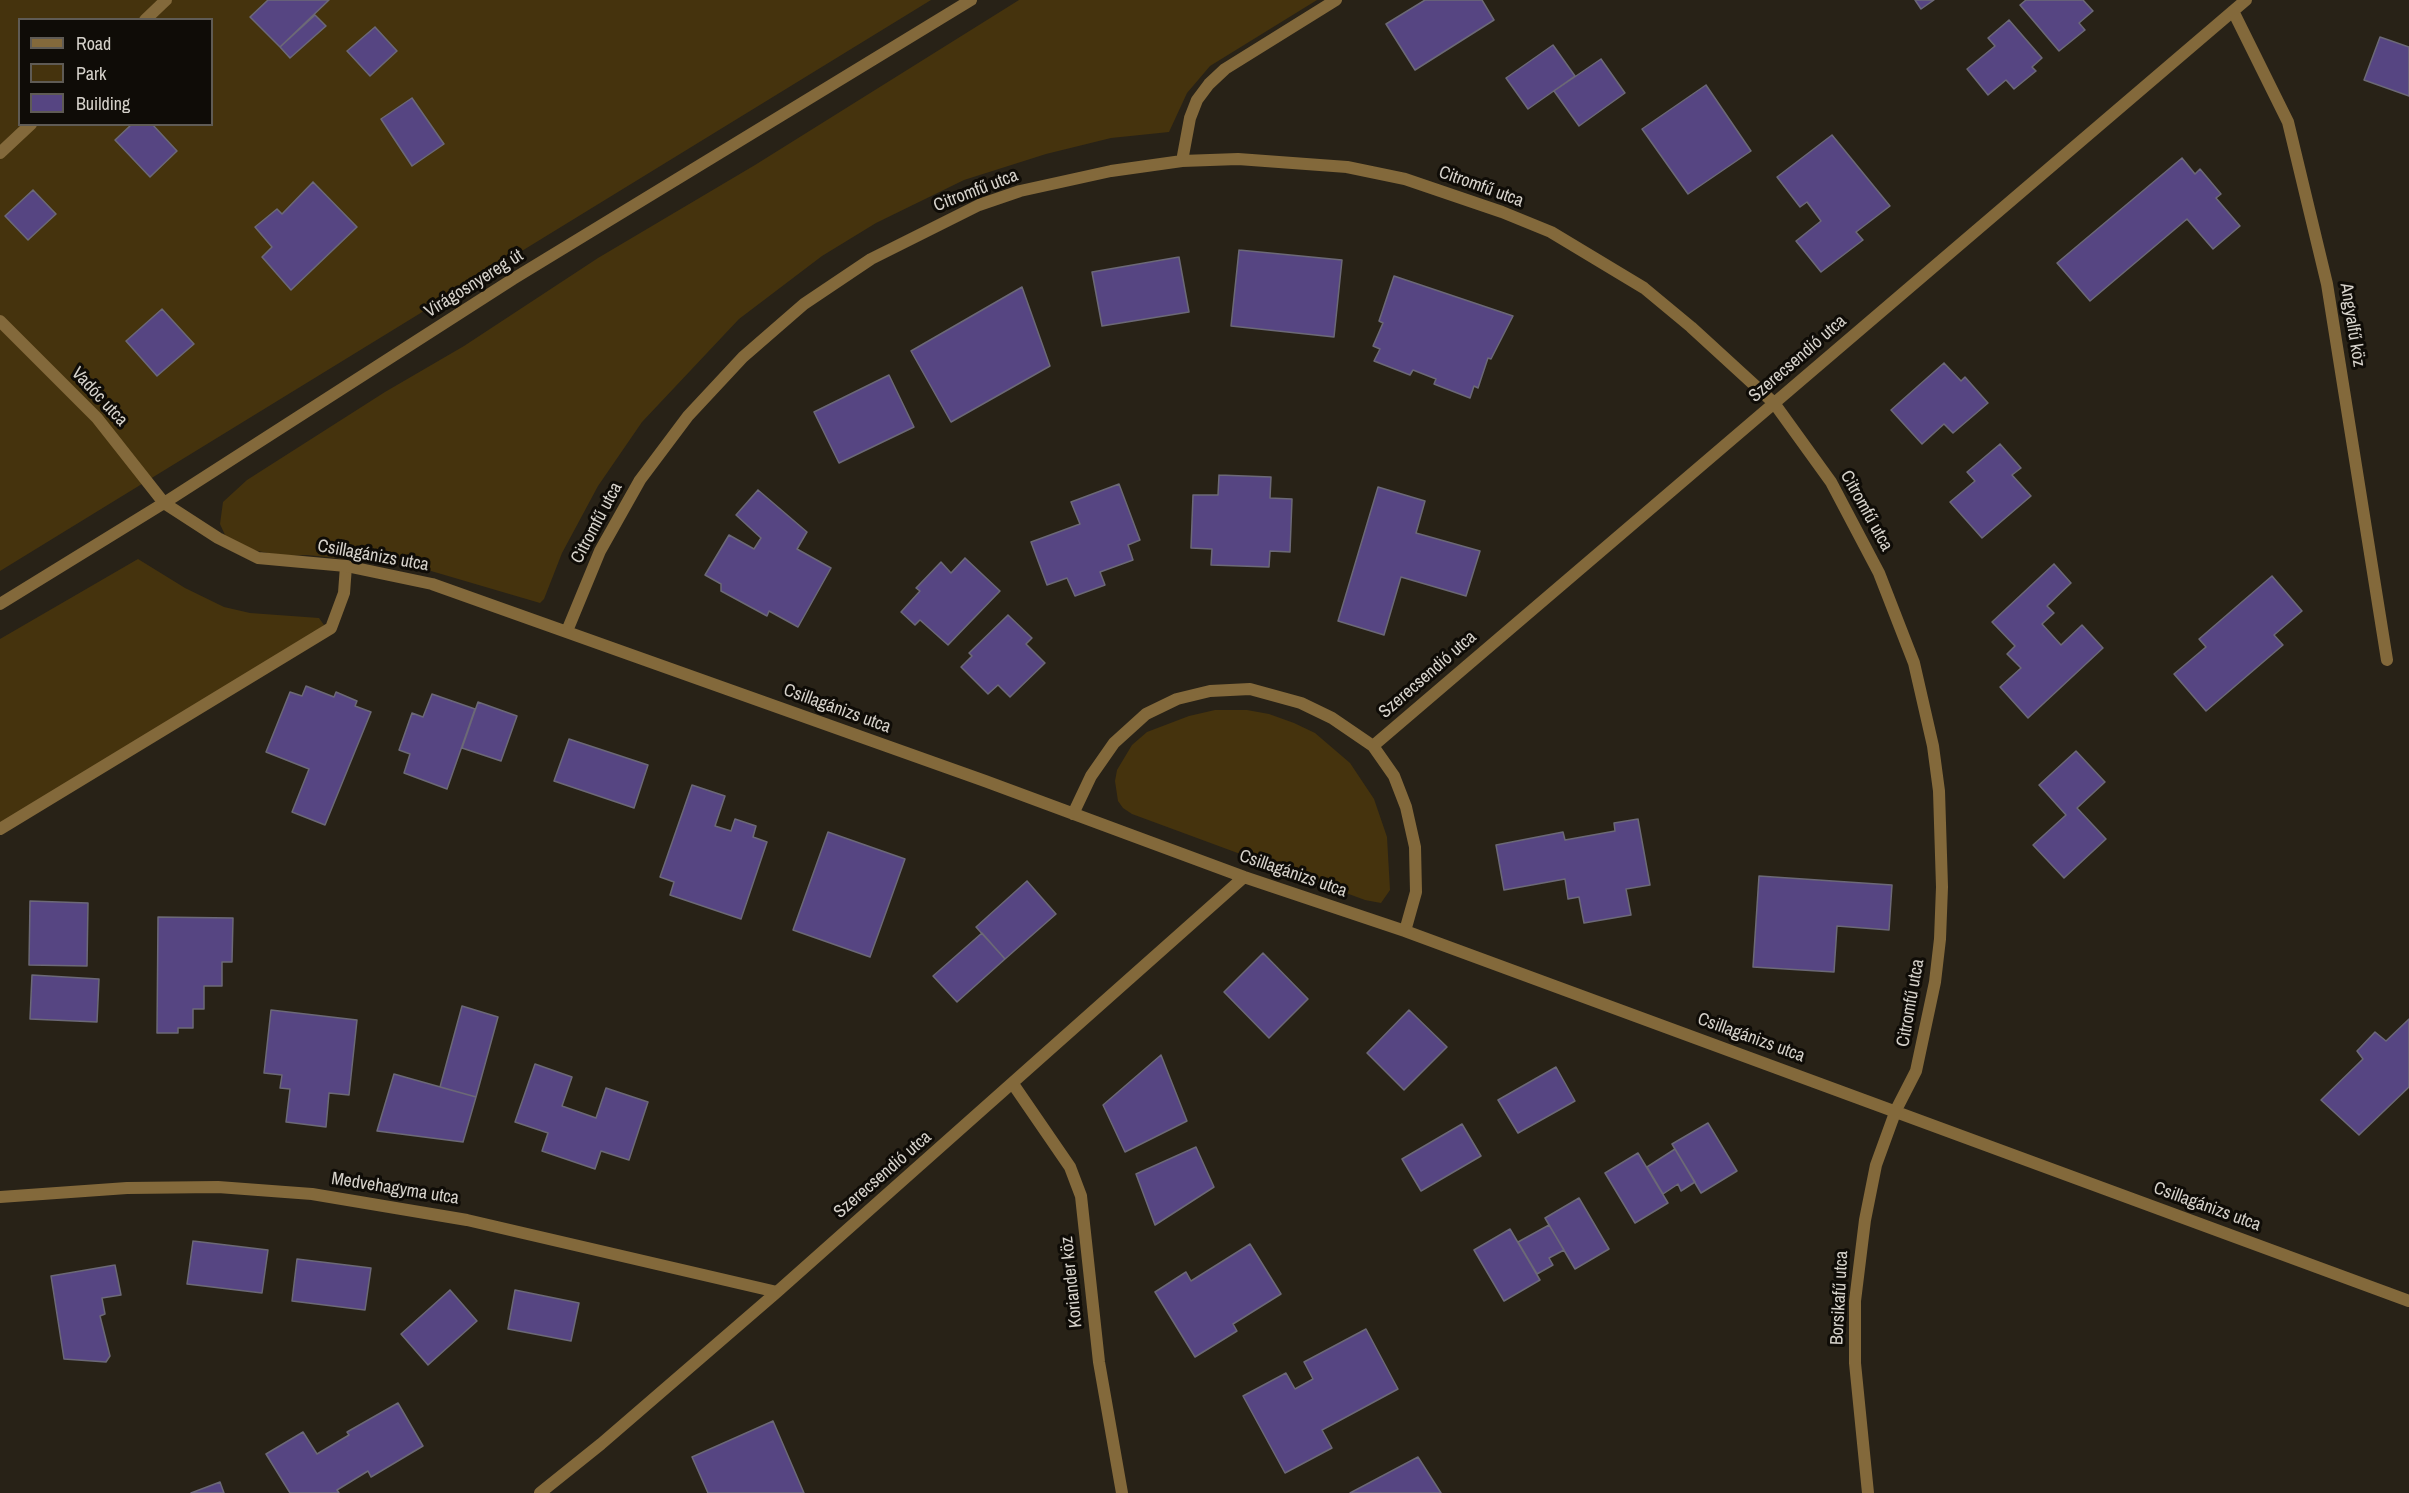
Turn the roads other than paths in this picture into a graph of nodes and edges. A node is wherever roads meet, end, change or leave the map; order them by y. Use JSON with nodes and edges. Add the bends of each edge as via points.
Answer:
{"nodes":[{"id":1,"x":166,"y":0,"type":"edge"},
{"id":2,"x":971,"y":0,"type":"edge"},
{"id":3,"x":1336,"y":0,"type":"edge"},
{"id":4,"x":2246,"y":0,"type":"edge"},
{"id":5,"x":2233,"y":11,"type":"junction"},
{"id":6,"x":147,"y":18,"type":"edge"},
{"id":7,"x":29,"y":126,"type":"edge"},
{"id":8,"x":0,"y":153,"type":"edge"},
{"id":9,"x":1182,"y":161,"type":"junction"},
{"id":10,"x":0,"y":321,"type":"edge"},
{"id":11,"x":1774,"y":403,"type":"junction"},
{"id":12,"x":164,"y":503,"type":"junction"},
{"id":13,"x":346,"y":566,"type":"junction"},
{"id":14,"x":0,"y":604,"type":"edge"},
{"id":15,"x":567,"y":631,"type":"junction"},
{"id":16,"x":2387,"y":660,"type":"dead end"},
{"id":17,"x":1373,"y":746,"type":"junction"},
{"id":18,"x":1073,"y":814,"type":"junction"},
{"id":19,"x":0,"y":829,"type":"edge"},
{"id":20,"x":1244,"y":878,"type":"junction"},
{"id":21,"x":1405,"y":931,"type":"junction"},
{"id":22,"x":1012,"y":1084,"type":"junction"},
{"id":23,"x":1896,"y":1110,"type":"junction"},
{"id":24,"x":0,"y":1197,"type":"edge"},
{"id":25,"x":777,"y":1292,"type":"junction"},
{"id":26,"x":2409,"y":1301,"type":"edge"},
{"id":27,"x":540,"y":1493,"type":"edge"},
{"id":28,"x":1122,"y":1493,"type":"edge"},
{"id":29,"x":1868,"y":1493,"type":"edge"}],
"edges":[{"from":1,"to":6,"type":"street"},
{"from":2,"to":12,"type":"street","name":"Virágosnyereg út","via":[[513,279]]},
{"from":3,"to":9,"type":"street","via":[[1225,69],[1209,84],[1190,118]]},
{"from":4,"to":5,"type":"street","name":"Szerecsendió utca"},
{"from":5,"to":11,"type":"street","name":"Szerecsendió utca"},
{"from":5,"to":16,"type":"street","name":"Angyalfű köz","via":[[2288,122],[2327,284]]},
{"from":7,"to":8,"type":"street"},
{"from":9,"to":11,"type":"street","name":"Citromfű utca","via":[[1238,159],[1347,167],[1405,179],[1551,232],[1644,288]]},
{"from":9,"to":15,"type":"street","name":"Citromfű utca","via":[[1071,179],[979,205],[871,259],[804,304],[743,357],[688,416],[640,480],[600,551]]},
{"from":10,"to":12,"type":"street","name":"Vadóc utca","via":[[97,418]]},
{"from":11,"to":17,"type":"street","name":"Szerecsendió utca"},
{"from":11,"to":23,"type":"street","name":"Citromfű utca","via":[[1831,482],[1879,573],[1914,663],[1934,746],[1941,844],[1940,939],[1917,1071]]},
{"from":12,"to":13,"type":"street","name":"Csillagánizs utca","via":[[258,558]]},
{"from":12,"to":14,"type":"street","name":"Virágosnyereg út"},
{"from":13,"to":15,"type":"street","name":"Csillagánizs utca","via":[[432,584]]},
{"from":13,"to":19,"type":"street","via":[[344,593],[331,628]]},
{"from":15,"to":18,"type":"street","name":"Csillagánizs utca"},
{"from":17,"to":18,"type":"street","via":[[1332,718],[1301,704],[1250,689],[1210,691],[1177,699],[1146,714],[1122,735],[1091,776]]},
{"from":17,"to":21,"type":"street","via":[[1394,776],[1415,847],[1416,892]]},
{"from":18,"to":20,"type":"street","name":"Csillagánizs utca"},
{"from":20,"to":21,"type":"street","name":"Csillagánizs utca"},
{"from":20,"to":22,"type":"street","name":"Szerecsendió utca"},
{"from":21,"to":23,"type":"street","name":"Csillagánizs utca"},
{"from":22,"to":25,"type":"street","name":"Szerecsendió utca"},
{"from":22,"to":28,"type":"street","name":"Koriander köz","via":[[1070,1167],[1081,1196],[1099,1362]]},
{"from":23,"to":26,"type":"street","name":"Csillagánizs utca"},
{"from":23,"to":29,"type":"street","name":"Borsikafű utca","via":[[1876,1165],[1855,1301],[1855,1363]]},
{"from":24,"to":25,"type":"street","name":"Medvehagyma utca","via":[[127,1188],[218,1187],[312,1194],[467,1220]]},
{"from":25,"to":27,"type":"street","name":"Szerecsendió utca"}]}
